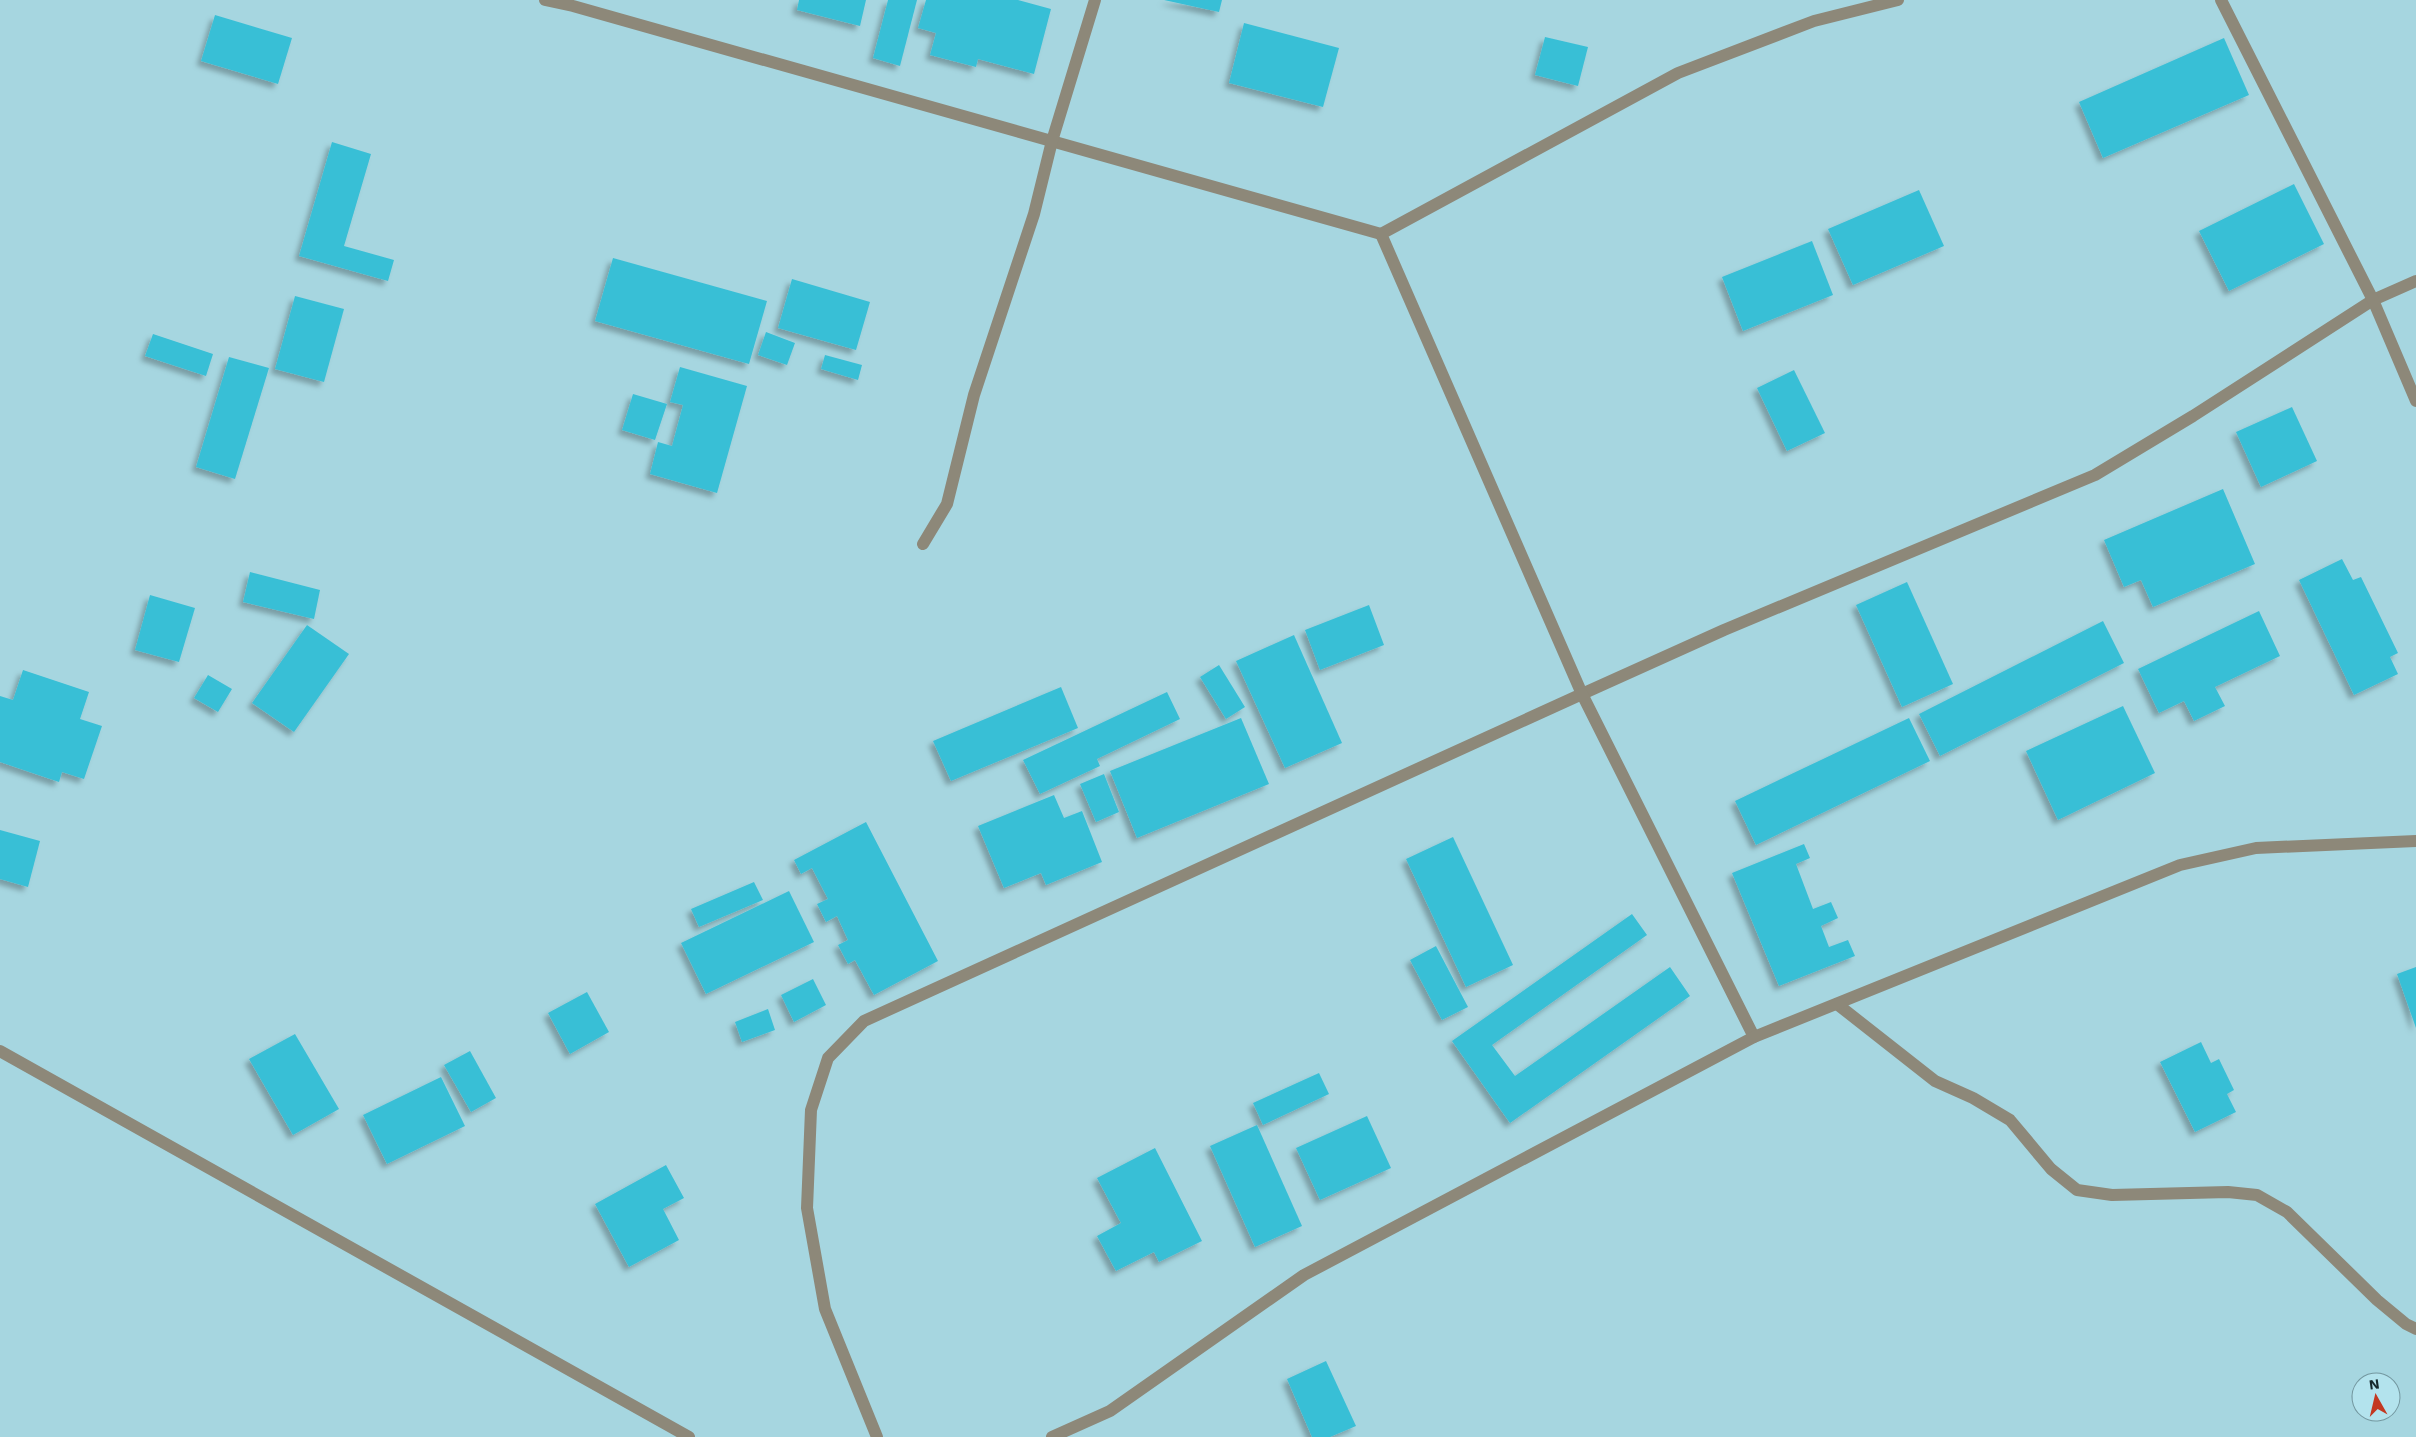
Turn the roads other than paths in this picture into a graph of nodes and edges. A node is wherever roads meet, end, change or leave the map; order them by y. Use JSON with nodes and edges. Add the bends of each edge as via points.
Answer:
{"nodes":[{"id":1,"x":545,"y":0,"type":"edge"},
{"id":2,"x":1095,"y":0,"type":"edge"},
{"id":3,"x":1898,"y":0,"type":"edge"},
{"id":4,"x":2221,"y":0,"type":"edge"},
{"id":5,"x":1052,"y":141,"type":"junction"},
{"id":6,"x":1381,"y":234,"type":"junction"},
{"id":7,"x":2416,"y":281,"type":"edge"},
{"id":8,"x":2373,"y":300,"type":"junction"},
{"id":9,"x":2416,"y":401,"type":"edge"},
{"id":10,"x":923,"y":544,"type":"dead end"},
{"id":11,"x":1582,"y":694,"type":"junction"},
{"id":12,"x":2416,"y":841,"type":"edge"},
{"id":13,"x":1837,"y":1004,"type":"junction"},
{"id":14,"x":1754,"y":1037,"type":"junction"},
{"id":15,"x":0,"y":1051,"type":"edge"},
{"id":16,"x":2416,"y":1329,"type":"edge"},
{"id":17,"x":689,"y":1437,"type":"edge"},
{"id":18,"x":877,"y":1437,"type":"edge"},
{"id":19,"x":1052,"y":1437,"type":"edge"}],
"edges":[{"from":1,"to":5,"type":"street"},
{"from":2,"to":5,"type":"street"},
{"from":3,"to":6,"type":"street","via":[[1814,20],[1678,73]]},
{"from":4,"to":8,"type":"street"},
{"from":5,"to":6,"type":"street"},
{"from":5,"to":10,"type":"street","via":[[1034,214],[974,395],[947,504]]},
{"from":6,"to":11,"type":"street"},
{"from":7,"to":8,"type":"street"},
{"from":8,"to":9,"type":"street"},
{"from":8,"to":11,"type":"street","via":[[2096,475],[1724,630]]},
{"from":11,"to":14,"type":"street"},
{"from":11,"to":18,"type":"street","via":[[864,1021],[828,1058],[810,1110],[807,1208],[825,1309]]},
{"from":12,"to":13,"type":"street","via":[[2256,848],[2180,865]]},
{"from":13,"to":14,"type":"street"},
{"from":13,"to":16,"type":"street","via":[[1935,1082],[1973,1098],[2010,1120],[2051,1169],[2077,1190],[2112,1195],[2228,1192],[2257,1195],[2287,1212],[2377,1300]]},
{"from":14,"to":19,"type":"street","via":[[1304,1275],[1110,1411]]},
{"from":15,"to":17,"type":"street"}]}
